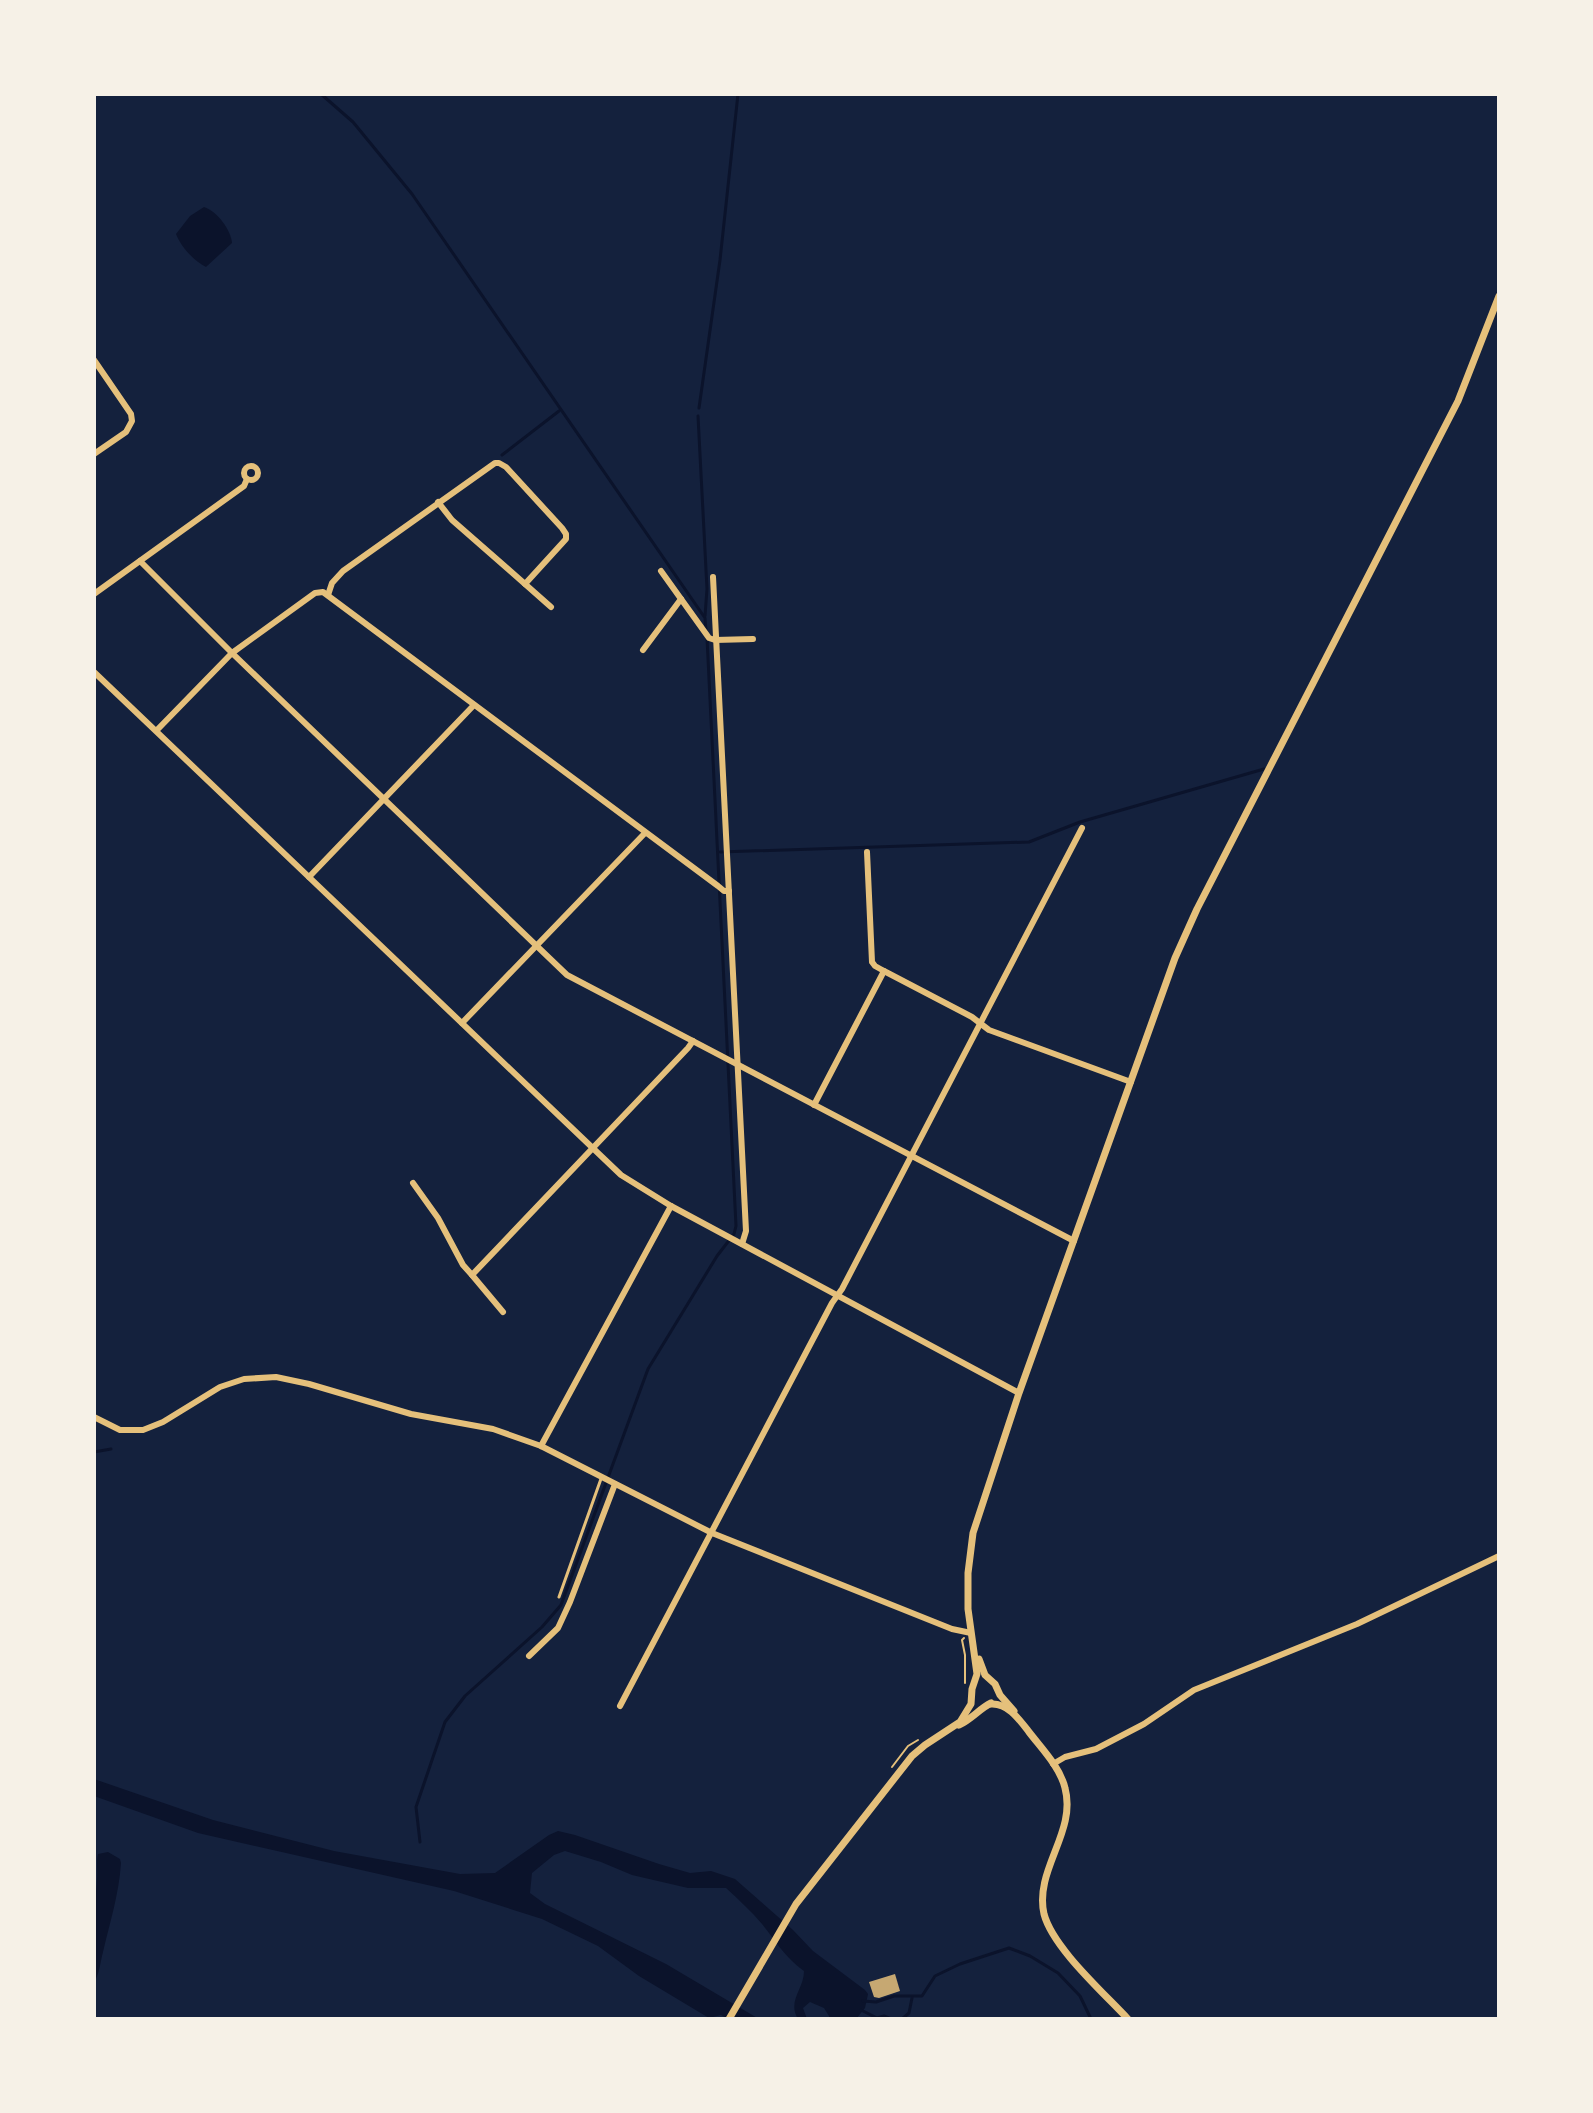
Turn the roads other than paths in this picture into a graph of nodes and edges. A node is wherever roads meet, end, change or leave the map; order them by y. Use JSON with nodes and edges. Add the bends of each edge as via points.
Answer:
{"nodes":[{"id":1,"x":1499,"y":296,"type":"edge"},
{"id":2,"x":94,"y":360,"type":"edge"},
{"id":3,"x":94,"y":454,"type":"edge"},
{"id":4,"x":261,"y":472,"type":"dead end"},
{"id":5,"x":438,"y":502,"type":"junction"},
{"id":6,"x":140,"y":561,"type":"junction"},
{"id":7,"x":661,"y":571,"type":"dead end"},
{"id":8,"x":713,"y":577,"type":"dead end"},
{"id":9,"x":525,"y":584,"type":"junction"},
{"id":10,"x":94,"y":594,"type":"edge"},
{"id":11,"x":328,"y":595,"type":"junction"},
{"id":12,"x":681,"y":599,"type":"junction"},
{"id":13,"x":551,"y":607,"type":"dead end"},
{"id":14,"x":753,"y":639,"type":"dead end"},
{"id":15,"x":715,"y":640,"type":"junction"},
{"id":16,"x":643,"y":650,"type":"dead end"},
{"id":17,"x":232,"y":653,"type":"junction"},
{"id":18,"x":94,"y":672,"type":"edge"},
{"id":19,"x":474,"y":705,"type":"junction"},
{"id":20,"x":157,"y":730,"type":"junction"},
{"id":21,"x":384,"y":799,"type":"junction"},
{"id":22,"x":1082,"y":828,"type":"dead end"},
{"id":23,"x":645,"y":833,"type":"junction"},
{"id":24,"x":867,"y":852,"type":"dead end"},
{"id":25,"x":309,"y":877,"type":"junction"},
{"id":26,"x":724,"y":889,"type":"junction"},
{"id":27,"x":536,"y":947,"type":"junction"},
{"id":28,"x":884,"y":971,"type":"junction"},
{"id":29,"x":462,"y":1023,"type":"junction"},
{"id":30,"x":980,"y":1024,"type":"junction"},
{"id":31,"x":693,"y":1041,"type":"junction"},
{"id":32,"x":735,"y":1063,"type":"junction"},
{"id":33,"x":1131,"y":1082,"type":"junction"},
{"id":34,"x":814,"y":1105,"type":"junction"},
{"id":35,"x":592,"y":1148,"type":"junction"},
{"id":36,"x":912,"y":1156,"type":"junction"},
{"id":37,"x":413,"y":1183,"type":"dead end"},
{"id":38,"x":671,"y":1206,"type":"junction"},
{"id":39,"x":1074,"y":1241,"type":"junction"},
{"id":40,"x":740,"y":1243,"type":"junction"},
{"id":41,"x":472,"y":1275,"type":"junction"},
{"id":42,"x":837,"y":1296,"type":"junction"},
{"id":43,"x":503,"y":1312,"type":"dead end"},
{"id":44,"x":1019,"y":1393,"type":"junction"},
{"id":45,"x":94,"y":1417,"type":"edge"},
{"id":46,"x":541,"y":1446,"type":"junction"},
{"id":47,"x":602,"y":1476,"type":"junction"},
{"id":48,"x":615,"y":1484,"type":"junction"},
{"id":49,"x":712,"y":1533,"type":"junction"},
{"id":50,"x":1499,"y":1556,"type":"edge"},
{"id":51,"x":559,"y":1597,"type":"dead end"},
{"id":52,"x":971,"y":1633,"type":"junction"},
{"id":53,"x":973,"y":1643,"type":"junction"},
{"id":54,"x":529,"y":1656,"type":"dead end"},
{"id":55,"x":994,"y":1684,"type":"junction"},
{"id":56,"x":973,"y":1686,"type":"junction"},
{"id":57,"x":972,"y":1695,"type":"junction"},
{"id":58,"x":989,"y":1704,"type":"junction"},
{"id":59,"x":620,"y":1706,"type":"dead end"},
{"id":60,"x":1022,"y":1723,"type":"junction"},
{"id":61,"x":948,"y":1731,"type":"junction"},
{"id":62,"x":1053,"y":1764,"type":"junction"},
{"id":63,"x":729,"y":2019,"type":"edge"},
{"id":64,"x":1128,"y":2019,"type":"edge"}],
"edges":[{"from":1,"to":33,"type":"street","via":[[1458,401],[1181,942]]},
{"from":2,"to":3,"type":"street","via":[[132,421],[126,432]]},
{"from":4,"to":6,"type":"street","via":[[248,467],[244,486]]},
{"from":5,"to":9,"type":"street"},
{"from":5,"to":9,"type":"street","via":[[491,464],[506,467],[566,534],[565,542]]},
{"from":5,"to":11,"type":"street","via":[[343,571]]},
{"from":6,"to":10,"type":"street"},
{"from":6,"to":17,"type":"street"},
{"from":7,"to":12,"type":"street"},
{"from":8,"to":15,"type":"street"},
{"from":9,"to":13,"type":"street"},
{"from":11,"to":17,"type":"street","via":[[315,593]]},
{"from":11,"to":19,"type":"street"},
{"from":12,"to":15,"type":"street"},
{"from":12,"to":16,"type":"street"},
{"from":14,"to":15,"type":"street"},
{"from":15,"to":26,"type":"street","via":[[727,856]]},
{"from":17,"to":20,"type":"street"},
{"from":17,"to":21,"type":"street"},
{"from":18,"to":20,"type":"street"},
{"from":19,"to":21,"type":"street"},
{"from":19,"to":23,"type":"street"},
{"from":20,"to":25,"type":"street"},
{"from":21,"to":25,"type":"street"},
{"from":21,"to":27,"type":"street"},
{"from":22,"to":30,"type":"street"},
{"from":23,"to":26,"type":"street"},
{"from":23,"to":27,"type":"street"},
{"from":24,"to":28,"type":"street","via":[[872,962]]},
{"from":25,"to":29,"type":"street"},
{"from":26,"to":32,"type":"street"},
{"from":27,"to":29,"type":"street"},
{"from":27,"to":31,"type":"street","via":[[567,975]]},
{"from":28,"to":30,"type":"street"},
{"from":28,"to":34,"type":"street"},
{"from":29,"to":35,"type":"street"},
{"from":30,"to":33,"type":"street"},
{"from":30,"to":36,"type":"street"},
{"from":31,"to":32,"type":"street"},
{"from":31,"to":35,"type":"street"},
{"from":32,"to":34,"type":"street"},
{"from":32,"to":40,"type":"street","via":[[746,1231]]},
{"from":33,"to":39,"type":"street"},
{"from":34,"to":36,"type":"street"},
{"from":35,"to":38,"type":"street","via":[[621,1175]]},
{"from":35,"to":41,"type":"street"},
{"from":36,"to":39,"type":"street"},
{"from":36,"to":42,"type":"street"},
{"from":37,"to":41,"type":"street"},
{"from":38,"to":40,"type":"street"},
{"from":38,"to":46,"type":"street"},
{"from":39,"to":44,"type":"street"},
{"from":40,"to":42,"type":"street"},
{"from":41,"to":43,"type":"street"},
{"from":42,"to":44,"type":"street"},
{"from":42,"to":49,"type":"street"},
{"from":44,"to":52,"type":"street","via":[[971,1544]]},
{"from":45,"to":46,"type":"street","via":[[120,1430],[143,1430],[220,1387],[276,1377],[411,1414],[493,1429]]},
{"from":46,"to":47,"type":"street"},
{"from":47,"to":48,"type":"street"},
{"from":47,"to":51,"type":"lane"},
{"from":48,"to":49,"type":"street"},
{"from":48,"to":54,"type":"street","via":[[558,1628]]},
{"from":49,"to":52,"type":"street"},
{"from":49,"to":59,"type":"street"},
{"from":50,"to":62,"type":"street","via":[[1357,1624],[1194,1690],[1144,1724]]},
{"from":52,"to":53,"type":"street"},
{"from":53,"to":55,"type":"street","via":[[983,1672]]},
{"from":53,"to":56,"type":"street"},
{"from":55,"to":56,"type":"street","via":[[981,1679]]},
{"from":55,"to":58,"type":"street","via":[[997,1697]]},
{"from":55,"to":60,"type":"street"},
{"from":56,"to":57,"type":"street"},
{"from":57,"to":58,"type":"street","via":[[979,1704]]},
{"from":57,"to":61,"type":"street","via":[[968,1711]]},
{"from":58,"to":60,"type":"street","via":[[1005,1707]]},
{"from":58,"to":61,"type":"street"},
{"from":60,"to":62,"type":"street"},
{"from":61,"to":63,"type":"street","via":[[905,1764],[792,1911]]},
{"from":62,"to":64,"type":"street","via":[[1065,1788],[1067,1811],[1044,1882],[1044,1912],[1055,1937]]}]}
